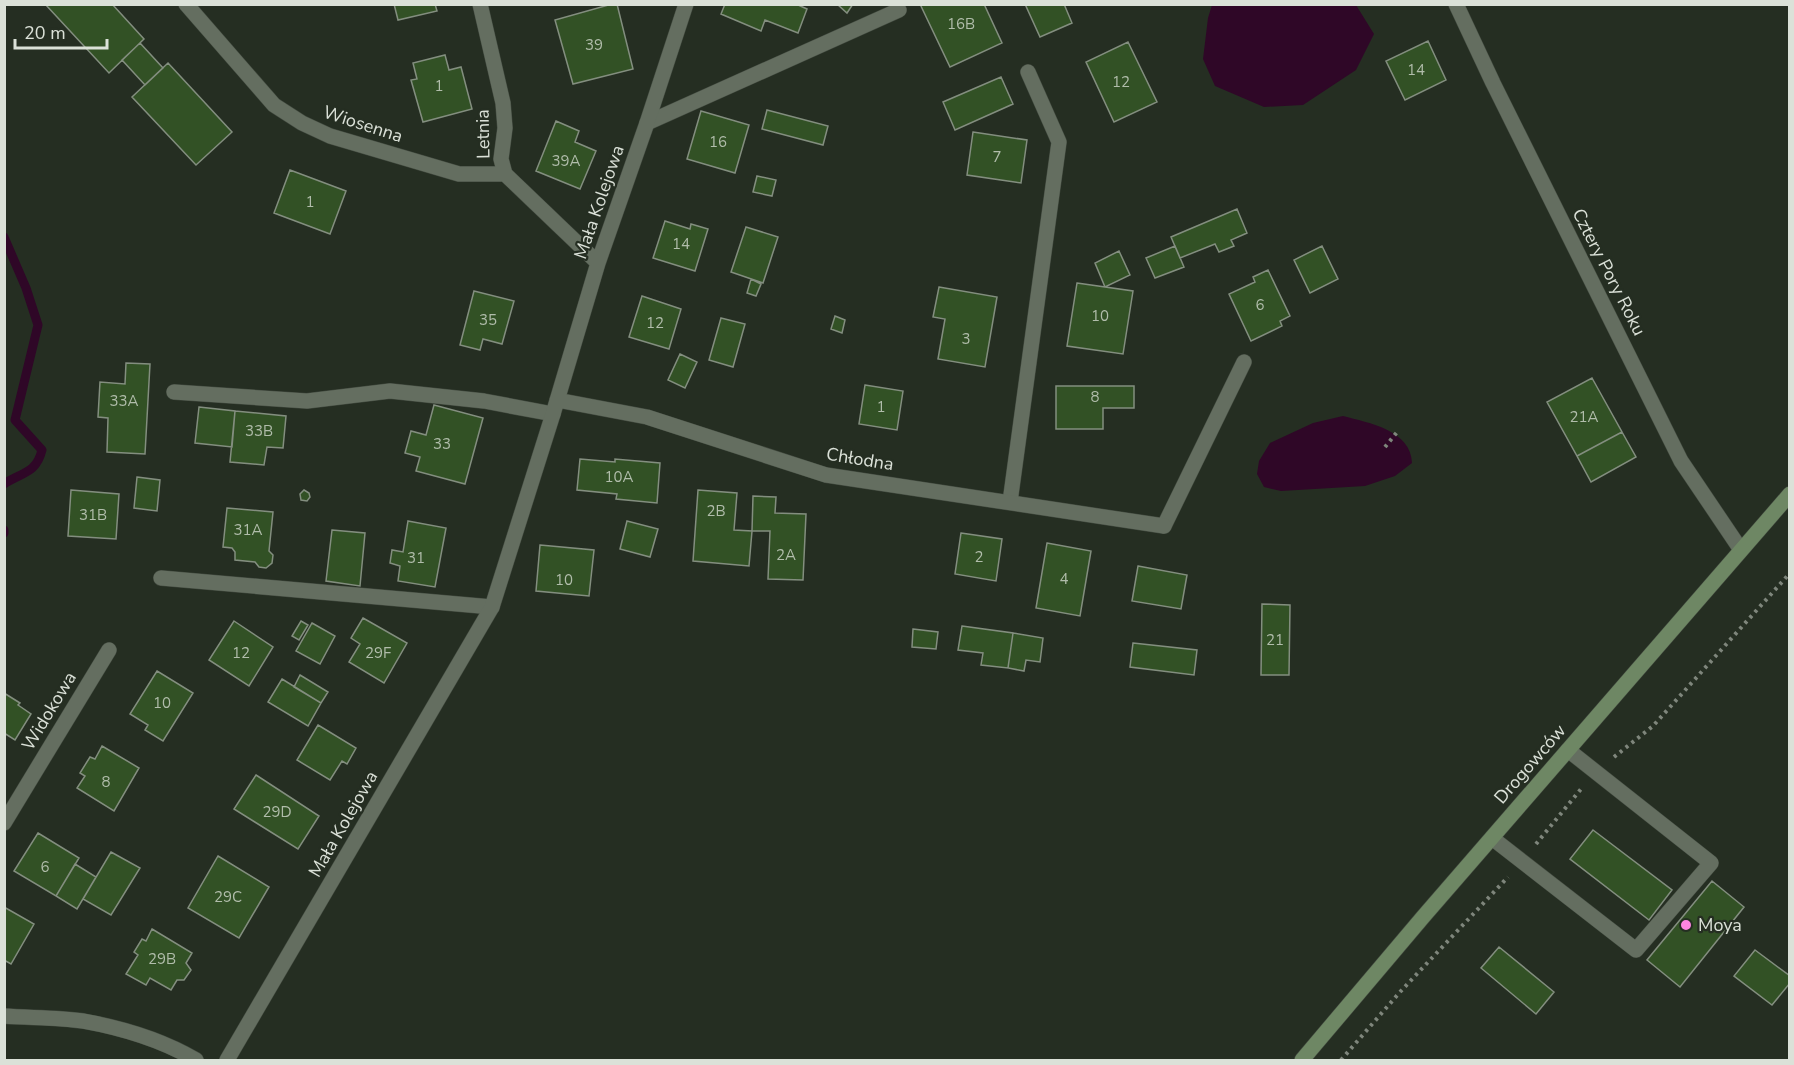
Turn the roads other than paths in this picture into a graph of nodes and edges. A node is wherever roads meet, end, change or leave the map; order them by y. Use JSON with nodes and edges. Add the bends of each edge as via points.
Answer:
{"nodes":[{"id":1,"x":186,"y":4,"type":"edge"},
{"id":2,"x":480,"y":4,"type":"edge"},
{"id":3,"x":686,"y":4,"type":"edge"},
{"id":4,"x":1456,"y":4,"type":"edge"},
{"id":5,"x":899,"y":10,"type":"dead end"},
{"id":6,"x":1028,"y":72,"type":"dead end"},
{"id":7,"x":647,"y":123,"type":"junction"},
{"id":8,"x":505,"y":174,"type":"junction"},
{"id":9,"x":598,"y":263,"type":"junction"},
{"id":10,"x":1244,"y":362,"type":"dead end"},
{"id":11,"x":174,"y":392,"type":"dead end"},
{"id":12,"x":555,"y":407,"type":"junction"},
{"id":13,"x":1790,"y":494,"type":"edge"},
{"id":14,"x":1010,"y":502,"type":"junction"},
{"id":15,"x":1741,"y":550,"type":"junction"},
{"id":16,"x":161,"y":578,"type":"dead end"},
{"id":17,"x":492,"y":607,"type":"junction"},
{"id":18,"x":109,"y":650,"type":"dead end"},
{"id":19,"x":1568,"y":750,"type":"junction"},
{"id":20,"x":4,"y":823,"type":"edge"},
{"id":21,"x":1492,"y":838,"type":"junction"},
{"id":22,"x":4,"y":1016,"type":"edge"},
{"id":23,"x":196,"y":1060,"type":"edge"},
{"id":24,"x":227,"y":1060,"type":"edge"},
{"id":25,"x":1302,"y":1060,"type":"edge"}],
"edges":[{"from":1,"to":8,"type":"street","name":"Wiosenna","via":[[274,105],[302,123],[330,136],[459,174]]},
{"from":2,"to":8,"type":"street","name":"Letnia","via":[[503,103],[501,159]]},
{"from":3,"to":7,"type":"street","name":"Mała Kolejowa"},
{"from":4,"to":15,"type":"street","name":"Cztery Pory Roku","via":[[1681,461]]},
{"from":5,"to":7,"type":"street"},
{"from":6,"to":14,"type":"street","via":[[1059,142]]},
{"from":7,"to":9,"type":"street","name":"Mała Kolejowa"},
{"from":8,"to":9,"type":"street","name":"Letnia"},
{"from":9,"to":12,"type":"street","name":"Mała Kolejowa"},
{"from":10,"to":14,"type":"street","name":"Chłodna","via":[[1164,526]]},
{"from":11,"to":12,"type":"street","via":[[307,401],[390,391]]},
{"from":12,"to":14,"type":"street","name":"Chłodna","via":[[647,417],[826,475]]},
{"from":12,"to":17,"type":"street","name":"Mała Kolejowa"},
{"from":13,"to":15,"type":"main road","name":"Drogowców"},
{"from":15,"to":19,"type":"main road","name":"Drogowców"},
{"from":16,"to":17,"type":"street"},
{"from":17,"to":24,"type":"street","name":"Mała Kolejowa"},
{"from":18,"to":20,"type":"street","name":"Widokowa"},
{"from":19,"to":21,"type":"main road","name":"Drogowców"},
{"from":19,"to":21,"type":"street","via":[[1711,863],[1636,950]]},
{"from":21,"to":25,"type":"main road","name":"Drogowców"},
{"from":22,"to":23,"type":"street","via":[[82,1021],[127,1031]]}]}
